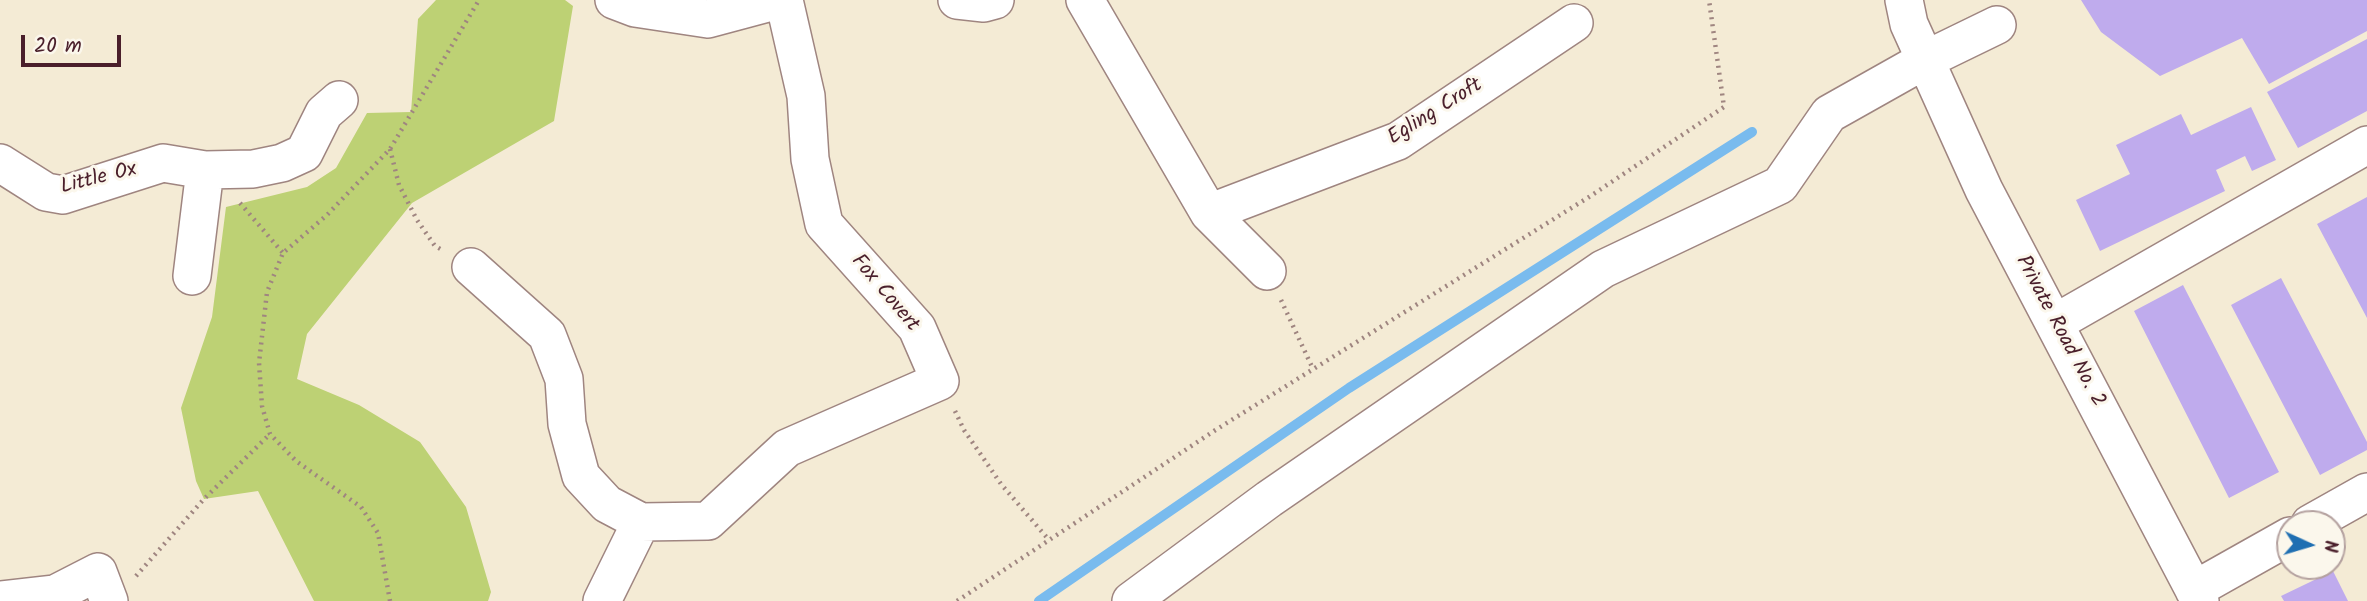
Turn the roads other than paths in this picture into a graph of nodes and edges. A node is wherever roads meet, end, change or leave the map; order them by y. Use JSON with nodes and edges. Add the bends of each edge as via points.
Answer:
{"nodes":[{"id":1,"x":614,"y":0,"type":"edge"},
{"id":2,"x":782,"y":0,"type":"edge"},
{"id":3,"x":957,"y":0,"type":"edge"},
{"id":4,"x":995,"y":0,"type":"edge"},
{"id":5,"x":1085,"y":0,"type":"edge"},
{"id":6,"x":1905,"y":0,"type":"edge"},
{"id":7,"x":1574,"y":23,"type":"dead end"},
{"id":8,"x":1997,"y":25,"type":"dead end"},
{"id":9,"x":1925,"y":60,"type":"junction"},
{"id":10,"x":339,"y":100,"type":"dead end"},
{"id":11,"x":2367,"y":145,"type":"edge"},
{"id":12,"x":0,"y":163,"type":"edge"},
{"id":13,"x":205,"y":170,"type":"junction"},
{"id":14,"x":1209,"y":213,"type":"junction"},
{"id":15,"x":471,"y":267,"type":"road end"},
{"id":16,"x":1267,"y":271,"type":"road end"},
{"id":17,"x":192,"y":276,"type":"dead end"},
{"id":18,"x":2055,"y":323,"type":"junction"},
{"id":19,"x":2367,"y":492,"type":"edge"},
{"id":20,"x":2336,"y":510,"type":"edge"},
{"id":21,"x":642,"y":522,"type":"junction"},
{"id":22,"x":2276,"y":545,"type":"edge"},
{"id":23,"x":113,"y":585,"type":"edge"},
{"id":24,"x":2197,"y":596,"type":"edge"},
{"id":25,"x":0,"y":600,"type":"edge"},
{"id":26,"x":602,"y":601,"type":"edge"},
{"id":27,"x":1131,"y":601,"type":"edge"}],
"edges":[{"from":1,"to":2,"type":"street","via":[[635,8],[708,19]]},
{"from":2,"to":21,"type":"street","name":"Fox Covert","via":[[806,96],[810,159],[824,224],[917,328],[940,381],[787,448],[708,521]]},
{"from":3,"to":4,"type":"street"},
{"from":5,"to":14,"type":"street"},
{"from":6,"to":9,"type":"street","name":"Private Road No. 2","via":[[1909,24]]},
{"from":7,"to":14,"type":"street","name":"Egling Croft","via":[[1398,141]]},
{"from":8,"to":9,"type":"street"},
{"from":9,"to":18,"type":"street","name":"Private Road No. 2","via":[[1984,190]]},
{"from":9,"to":27,"type":"street","via":[[1829,114],[1780,185],[1603,269],[1269,499]]},
{"from":10,"to":13,"type":"street","name":"Little Ox","via":[[324,113],[304,153],[253,169]]},
{"from":11,"to":18,"type":"street"},
{"from":12,"to":13,"type":"street","name":"Little Ox","via":[[46,192],[63,194],[163,163]]},
{"from":13,"to":17,"type":"street"},
{"from":14,"to":16,"type":"street"},
{"from":15,"to":21,"type":"street","via":[[547,335],[564,379],[567,424],[581,476],[607,504]]},
{"from":18,"to":24,"type":"street","name":"Private Road No. 2"},
{"from":19,"to":20,"type":"street"},
{"from":21,"to":26,"type":"street"},
{"from":22,"to":24,"type":"street"},
{"from":23,"to":25,"type":"street"}]}
